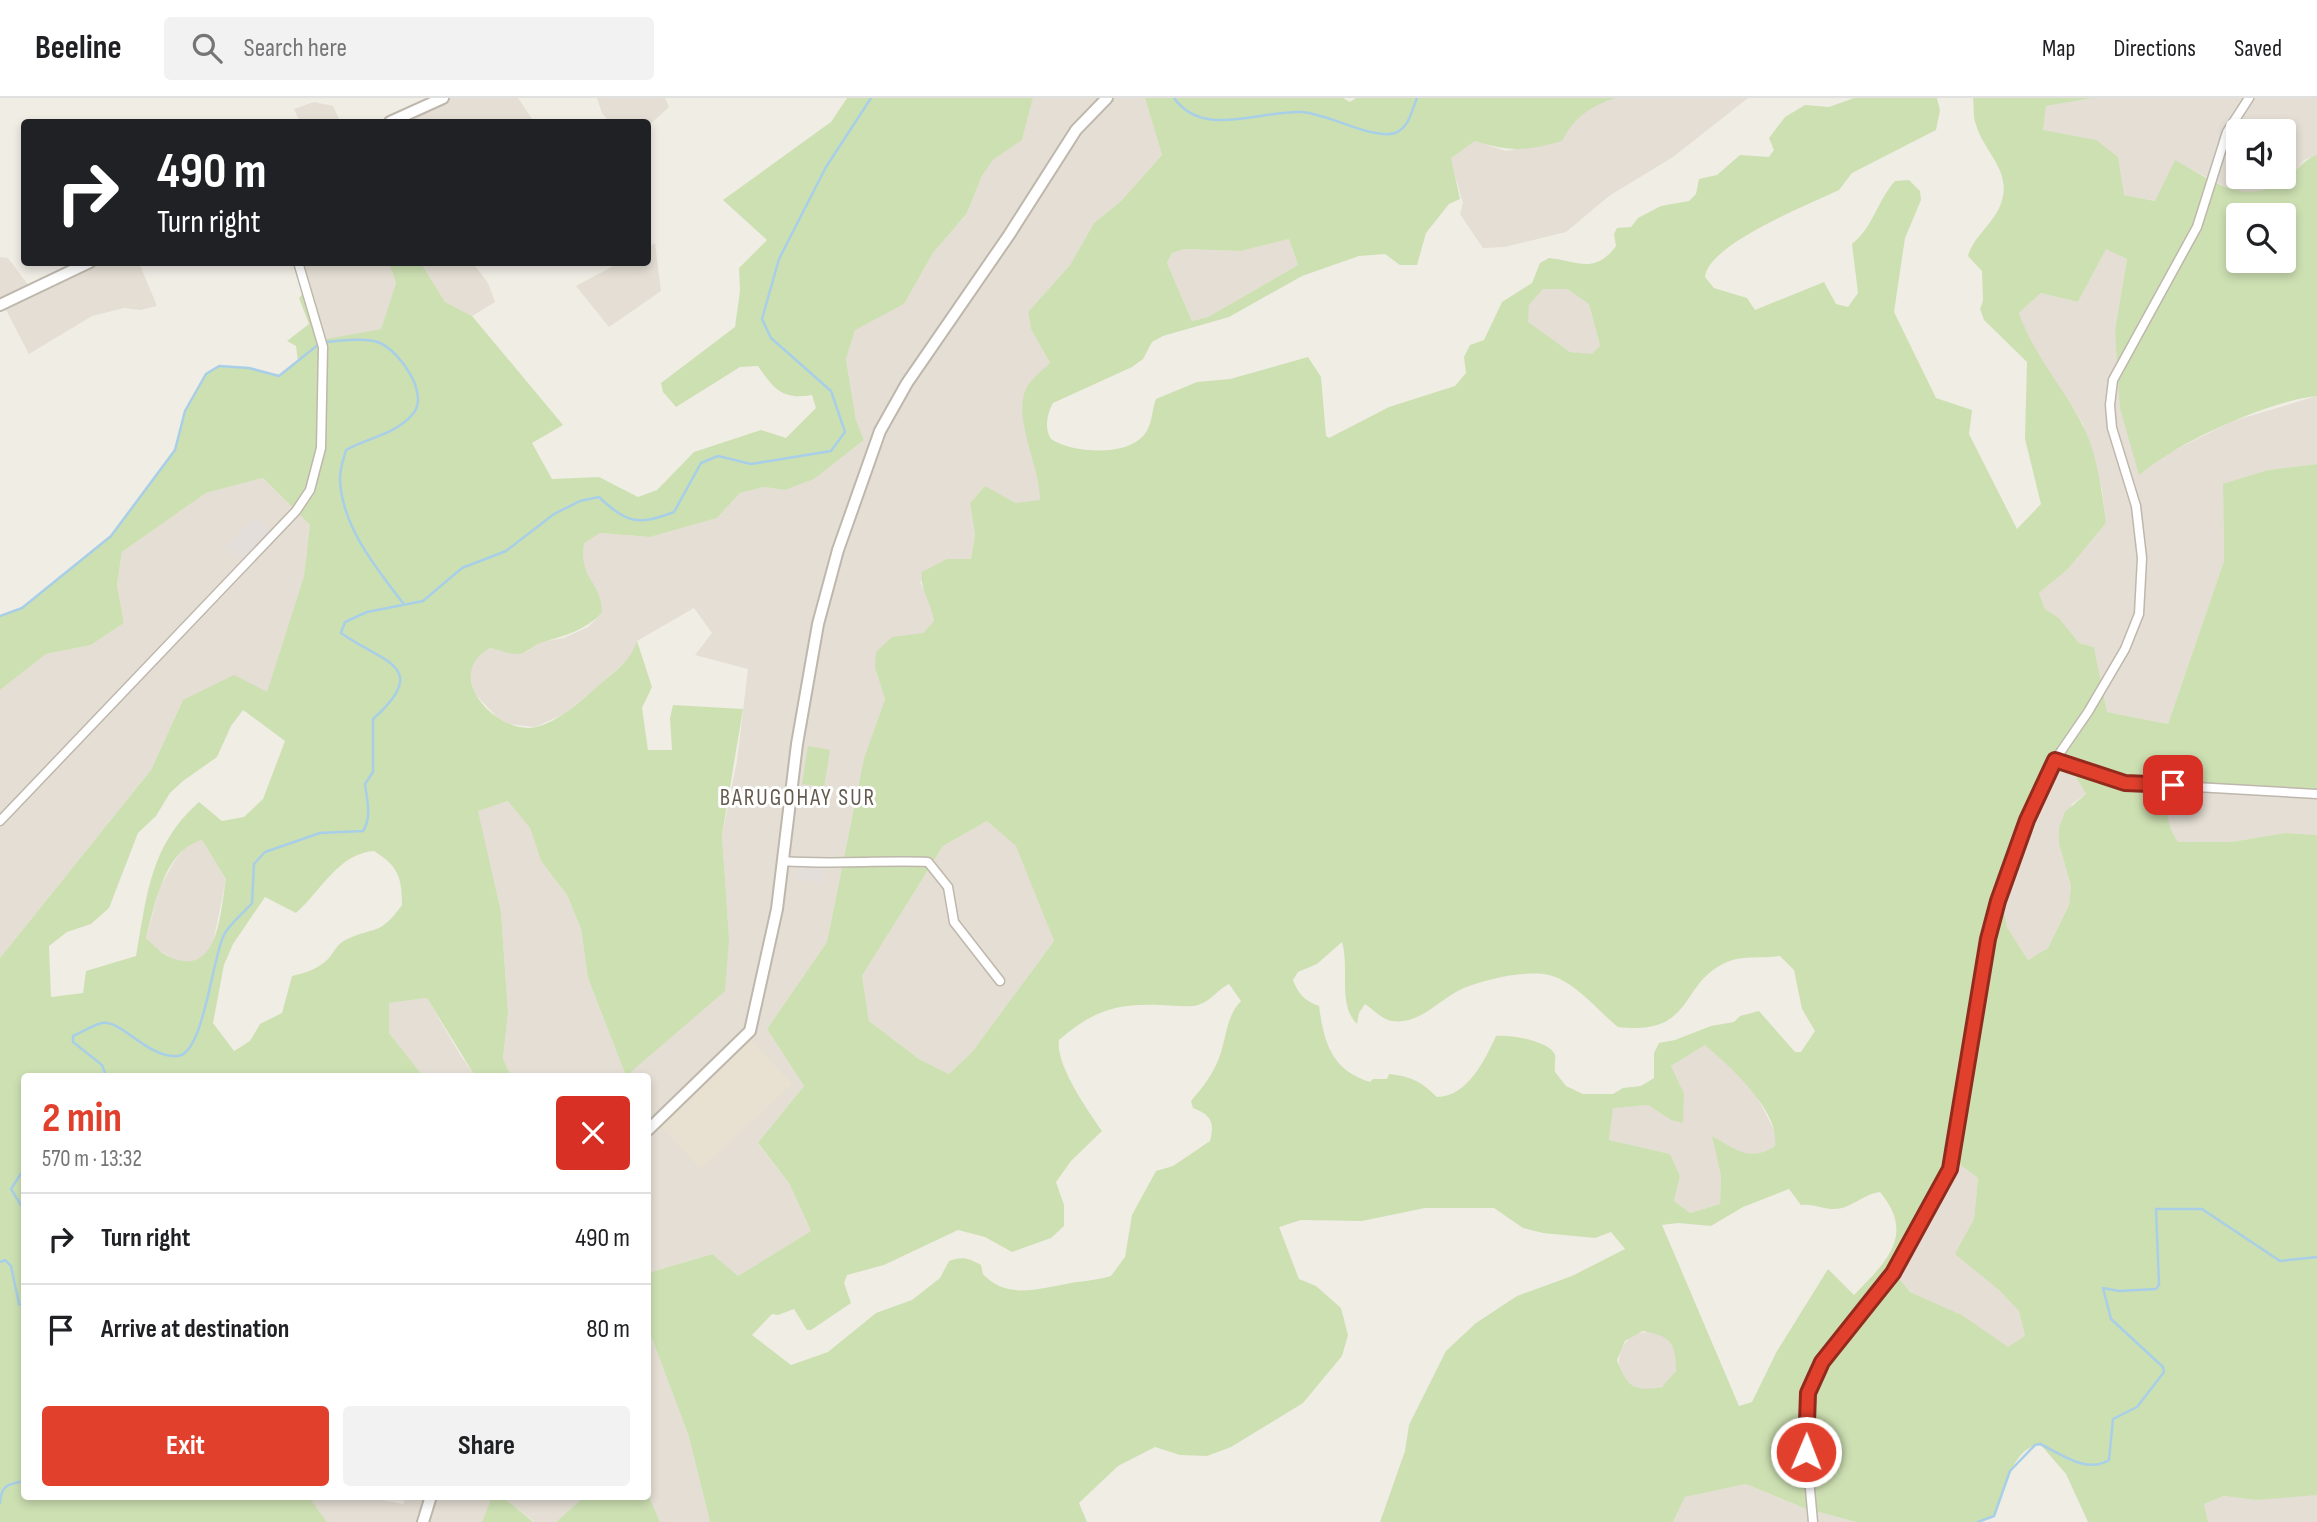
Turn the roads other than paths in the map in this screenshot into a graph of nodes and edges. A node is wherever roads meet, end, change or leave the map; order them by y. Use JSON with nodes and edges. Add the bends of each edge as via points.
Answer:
{"nodes":[{"id":1,"x":443,"y":98,"type":"edge"},
{"id":2,"x":1107,"y":98,"type":"edge"},
{"id":3,"x":2249,"y":98,"type":"edge"},
{"id":4,"x":397,"y":119,"type":"edge"},
{"id":5,"x":82,"y":266,"type":"edge"},
{"id":6,"x":299,"y":266,"type":"edge"},
{"id":7,"x":0,"y":305,"type":"edge"},
{"id":8,"x":2055,"y":760,"type":"junction"},
{"id":9,"x":2317,"y":794,"type":"edge"},
{"id":10,"x":0,"y":821,"type":"edge"},
{"id":11,"x":783,"y":860,"type":"junction"},
{"id":12,"x":1000,"y":981,"type":"dead end"},
{"id":13,"x":651,"y":1127,"type":"edge"},
{"id":14,"x":430,"y":1500,"type":"edge"},
{"id":15,"x":423,"y":1522,"type":"edge"},
{"id":16,"x":1813,"y":1522,"type":"edge"}],
"edges":[{"from":1,"to":4,"type":"street"},
{"from":2,"to":11,"type":"street","via":[[1076,130],[907,383],[880,431],[838,550],[818,624]]},
{"from":3,"to":8,"type":"street","via":[[2227,132],[2197,227],[2113,380],[2112,428],[2136,506],[2141,558],[2139,614],[2125,649]]},
{"from":5,"to":7,"type":"street"},
{"from":6,"to":10,"type":"street","via":[[323,347],[321,448],[310,490],[296,511]]},
{"from":8,"to":9,"type":"street","via":[[2125,783]]},
{"from":8,"to":16,"type":"street","via":[[2023,830],[1988,939],[1950,1169],[1893,1273],[1822,1362],[1808,1393],[1805,1434]]},
{"from":11,"to":12,"type":"street","via":[[928,862],[948,887],[954,922]]},
{"from":11,"to":13,"type":"street","via":[[750,1031]]},
{"from":14,"to":15,"type":"street"}]}
